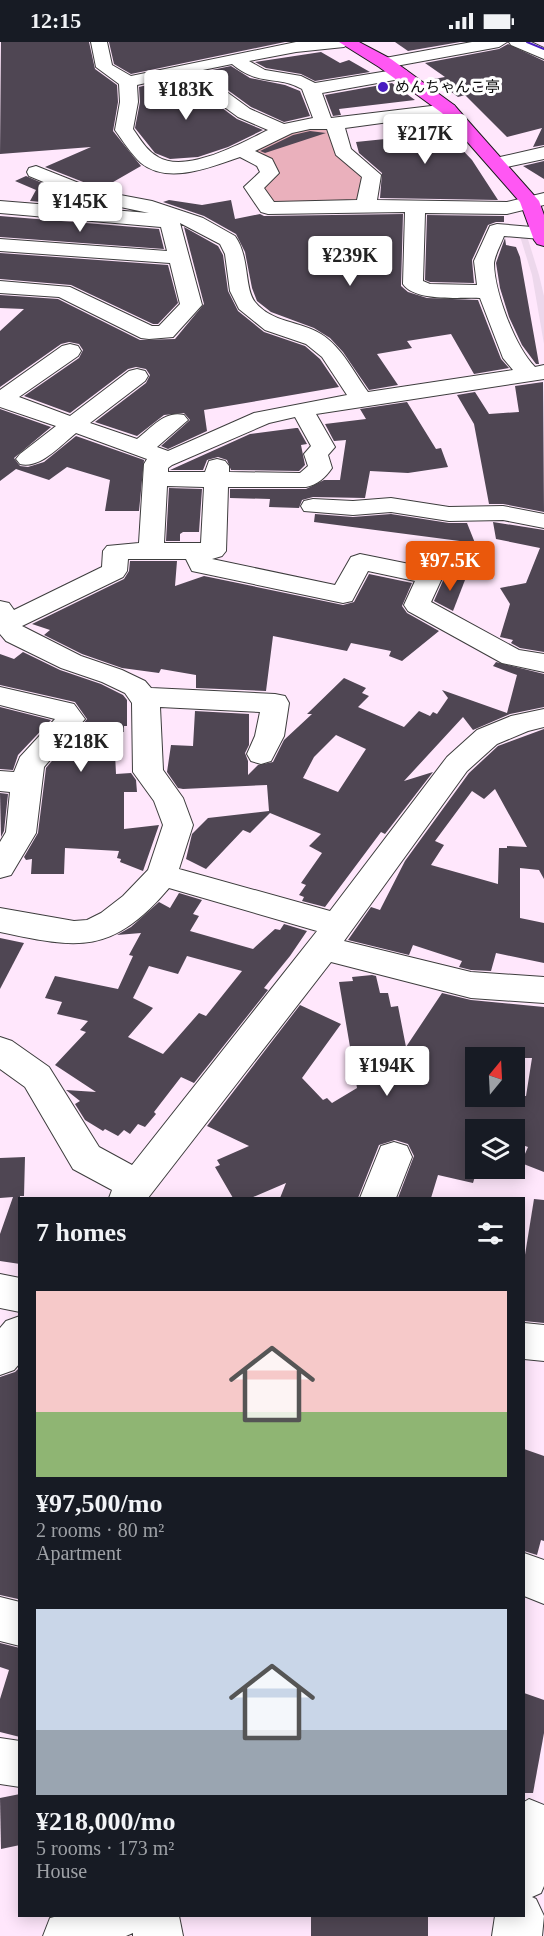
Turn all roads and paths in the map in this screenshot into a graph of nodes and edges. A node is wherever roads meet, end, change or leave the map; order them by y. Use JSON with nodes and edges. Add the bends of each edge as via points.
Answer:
{"nodes":[{"id":1,"x":99,"y":42,"type":"edge"},
{"id":2,"x":346,"y":42,"type":"edge"},
{"id":3,"x":499,"y":42,"type":"edge"},
{"id":4,"x":517,"y":42,"type":"edge"},
{"id":5,"x":241,"y":52,"type":"edge"},
{"id":6,"x":544,"y":54,"type":"edge"},
{"id":7,"x":385,"y":63,"type":"junction"},
{"id":8,"x":184,"y":70,"type":"junction"},
{"id":9,"x":400,"y":74,"type":"junction"},
{"id":10,"x":128,"y":82,"type":"junction"},
{"id":11,"x":312,"y":89,"type":"junction"},
{"id":12,"x":448,"y":109,"type":"junction"},
{"id":13,"x":329,"y":123,"type":"junction"},
{"id":14,"x":282,"y":130,"type":"junction"},
{"id":15,"x":241,"y":152,"type":"junction"},
{"id":16,"x":544,"y":153,"type":"edge"},
{"id":17,"x":498,"y":163,"type":"junction"},
{"id":18,"x":36,"y":172,"type":"dead end"},
{"id":19,"x":537,"y":200,"type":"edge"},
{"id":20,"x":366,"y":206,"type":"junction"},
{"id":21,"x":0,"y":207,"type":"edge"},
{"id":22,"x":415,"y":207,"type":"junction"},
{"id":23,"x":169,"y":218,"type":"junction"},
{"id":24,"x":543,"y":236,"type":"edge"},
{"id":25,"x":0,"y":245,"type":"edge"},
{"id":26,"x":179,"y":258,"type":"junction"},
{"id":27,"x":0,"y":287,"type":"edge"},
{"id":28,"x":488,"y":292,"type":"junction"},
{"id":29,"x":70,"y":351,"type":"dead end"},
{"id":30,"x":536,"y":373,"type":"edge"},
{"id":31,"x":137,"y":376,"type":"dead end"},
{"id":32,"x":1,"y":399,"type":"edge"},
{"id":33,"x":362,"y":400,"type":"junction"},
{"id":34,"x":302,"y":409,"type":"junction"},
{"id":35,"x":176,"y":420,"type":"dead end"},
{"id":36,"x":75,"y":424,"type":"junction"},
{"id":37,"x":141,"y":448,"type":"junction"},
{"id":38,"x":28,"y":459,"type":"dead end"},
{"id":39,"x":163,"y":469,"type":"junction"},
{"id":40,"x":217,"y":473,"type":"junction"},
{"id":41,"x":313,"y":506,"type":"dead end"},
{"id":42,"x":544,"y":521,"type":"edge"},
{"id":43,"x":151,"y":551,"type":"junction"},
{"id":44,"x":196,"y":551,"type":"junction"},
{"id":45,"x":3,"y":617,"type":"edge"},
{"id":46,"x":544,"y":663,"type":"edge"},
{"id":47,"x":0,"y":696,"type":"edge"},
{"id":48,"x":142,"y":697,"type":"junction"},
{"id":49,"x":544,"y":718,"type":"edge"},
{"id":50,"x":261,"y":754,"type":"dead end"},
{"id":51,"x":13,"y":782,"type":"edge"},
{"id":52,"x":0,"y":867,"type":"edge"},
{"id":53,"x":162,"y":875,"type":"junction"},
{"id":54,"x":0,"y":920,"type":"edge"},
{"id":55,"x":330,"y":936,"type":"junction"},
{"id":56,"x":544,"y":990,"type":"edge"},
{"id":57,"x":0,"y":1051,"type":"edge"},
{"id":58,"x":394,"y":1157,"type":"dead end"},
{"id":59,"x":132,"y":1192,"type":"edge"},
{"id":60,"x":378,"y":1197,"type":"edge"},
{"id":61,"x":0,"y":1291,"type":"edge"},
{"id":62,"x":18,"y":1295,"type":"edge"},
{"id":63,"x":18,"y":1336,"type":"edge"},
{"id":64,"x":525,"y":1341,"type":"edge"},
{"id":65,"x":544,"y":1342,"type":"edge"},
{"id":66,"x":0,"y":1357,"type":"edge"},
{"id":67,"x":525,"y":1575,"type":"edge"},
{"id":68,"x":544,"y":1582,"type":"edge"},
{"id":69,"x":0,"y":1619,"type":"edge"},
{"id":70,"x":18,"y":1624,"type":"edge"},
{"id":71,"x":0,"y":1761,"type":"edge"},
{"id":72,"x":18,"y":1764,"type":"edge"},
{"id":73,"x":530,"y":1823,"type":"dead end"},
{"id":74,"x":525,"y":1867,"type":"edge"},
{"id":75,"x":114,"y":1917,"type":"edge"},
{"id":76,"x":155,"y":1917,"type":"edge"},
{"id":77,"x":519,"y":1917,"type":"edge"},
{"id":78,"x":68,"y":1936,"type":"edge"},
{"id":79,"x":158,"y":1936,"type":"edge"},
{"id":80,"x":517,"y":1936,"type":"edge"}],
"edges":[{"from":1,"to":10,"type":"street","via":[[104,68]]},
{"from":2,"to":5,"type":"street"},
{"from":2,"to":7,"type":"main road"},
{"from":3,"to":7,"type":"street"},
{"from":4,"to":6,"type":"street"},
{"from":5,"to":8,"type":"street"},
{"from":5,"to":11,"type":"street","via":[[248,69]]},
{"from":7,"to":9,"type":"main road"},
{"from":8,"to":10,"type":"street"},
{"from":8,"to":14,"type":"street","via":[[244,113]]},
{"from":9,"to":11,"type":"street"},
{"from":9,"to":12,"type":"main road"},
{"from":10,"to":15,"type":"street","via":[[124,130],[150,161],[162,166],[191,166]]},
{"from":11,"to":13,"type":"street"},
{"from":12,"to":13,"type":"street"},
{"from":12,"to":17,"type":"main road"},
{"from":13,"to":14,"type":"street"},
{"from":13,"to":20,"type":"street","via":[[342,151],[372,175]]},
{"from":14,"to":15,"type":"street"},
{"from":15,"to":20,"type":"street","via":[[265,164],[270,173],[254,187],[268,208]]},
{"from":16,"to":17,"type":"street"},
{"from":17,"to":19,"type":"main road"},
{"from":18,"to":23,"type":"street","via":[[94,196],[145,205]]},
{"from":19,"to":22,"type":"street","via":[[507,208]]},
{"from":19,"to":24,"type":"main road"},
{"from":20,"to":22,"type":"street"},
{"from":21,"to":23,"type":"street"},
{"from":22,"to":28,"type":"street","via":[[414,284],[426,290]]},
{"from":23,"to":26,"type":"street"},
{"from":23,"to":33,"type":"street","via":[[198,223],[228,240],[235,254],[246,305],[273,325],[314,339],[330,353]]},
{"from":24,"to":28,"type":"street","via":[[497,230],[484,261]]},
{"from":25,"to":26,"type":"street"},
{"from":26,"to":27,"type":"street","via":[[191,305],[165,332],[149,333],[63,291]]},
{"from":28,"to":30,"type":"street","via":[[514,358]]},
{"from":29,"to":32,"type":"street"},
{"from":30,"to":33,"type":"street"},
{"from":31,"to":36,"type":"street"},
{"from":32,"to":36,"type":"street"},
{"from":33,"to":34,"type":"street"},
{"from":34,"to":39,"type":"street","via":[[262,418]]},
{"from":34,"to":40,"type":"street","via":[[323,447],[316,454],[320,468],[306,480]]},
{"from":35,"to":37,"type":"street"},
{"from":36,"to":37,"type":"street"},
{"from":36,"to":38,"type":"street"},
{"from":37,"to":39,"type":"street"},
{"from":39,"to":40,"type":"street"},
{"from":39,"to":43,"type":"street"},
{"from":40,"to":44,"type":"street","via":[[213,551]]},
{"from":41,"to":42,"type":"street","via":[[391,505],[449,514],[503,513]]},
{"from":43,"to":44,"type":"street"},
{"from":43,"to":45,"type":"street","via":[[116,551],[114,571]]},
{"from":44,"to":46,"type":"street","via":[[201,566],[343,595],[360,562],[430,576],[417,605],[512,657]]},
{"from":45,"to":48,"type":"street","via":[[15,635],[135,687]]},
{"from":47,"to":51,"type":"street","via":[[64,711],[71,718]]},
{"from":48,"to":50,"type":"street","via":[[275,703],[274,722]]},
{"from":48,"to":53,"type":"street","via":[[146,701],[148,772],[168,798],[178,825]]},
{"from":49,"to":55,"type":"street","via":[[487,737],[457,764]]},
{"from":51,"to":52,"type":"street","via":[[21,833]]},
{"from":53,"to":54,"type":"street","via":[[122,915],[87,930],[57,931]]},
{"from":53,"to":55,"type":"street"},
{"from":55,"to":56,"type":"street","via":[[471,985]]},
{"from":55,"to":59,"type":"street"},
{"from":57,"to":59,"type":"street","via":[[38,1077],[86,1158]]},
{"from":58,"to":60,"type":"street"},
{"from":61,"to":62,"type":"street"},
{"from":63,"to":66,"type":"street"},
{"from":64,"to":65,"type":"street"},
{"from":67,"to":68,"type":"street"},
{"from":69,"to":70,"type":"street"},
{"from":71,"to":72,"type":"street"},
{"from":73,"to":74,"type":"street"},
{"from":75,"to":78,"type":"street"},
{"from":76,"to":79,"type":"street"},
{"from":77,"to":80,"type":"street"}]}
